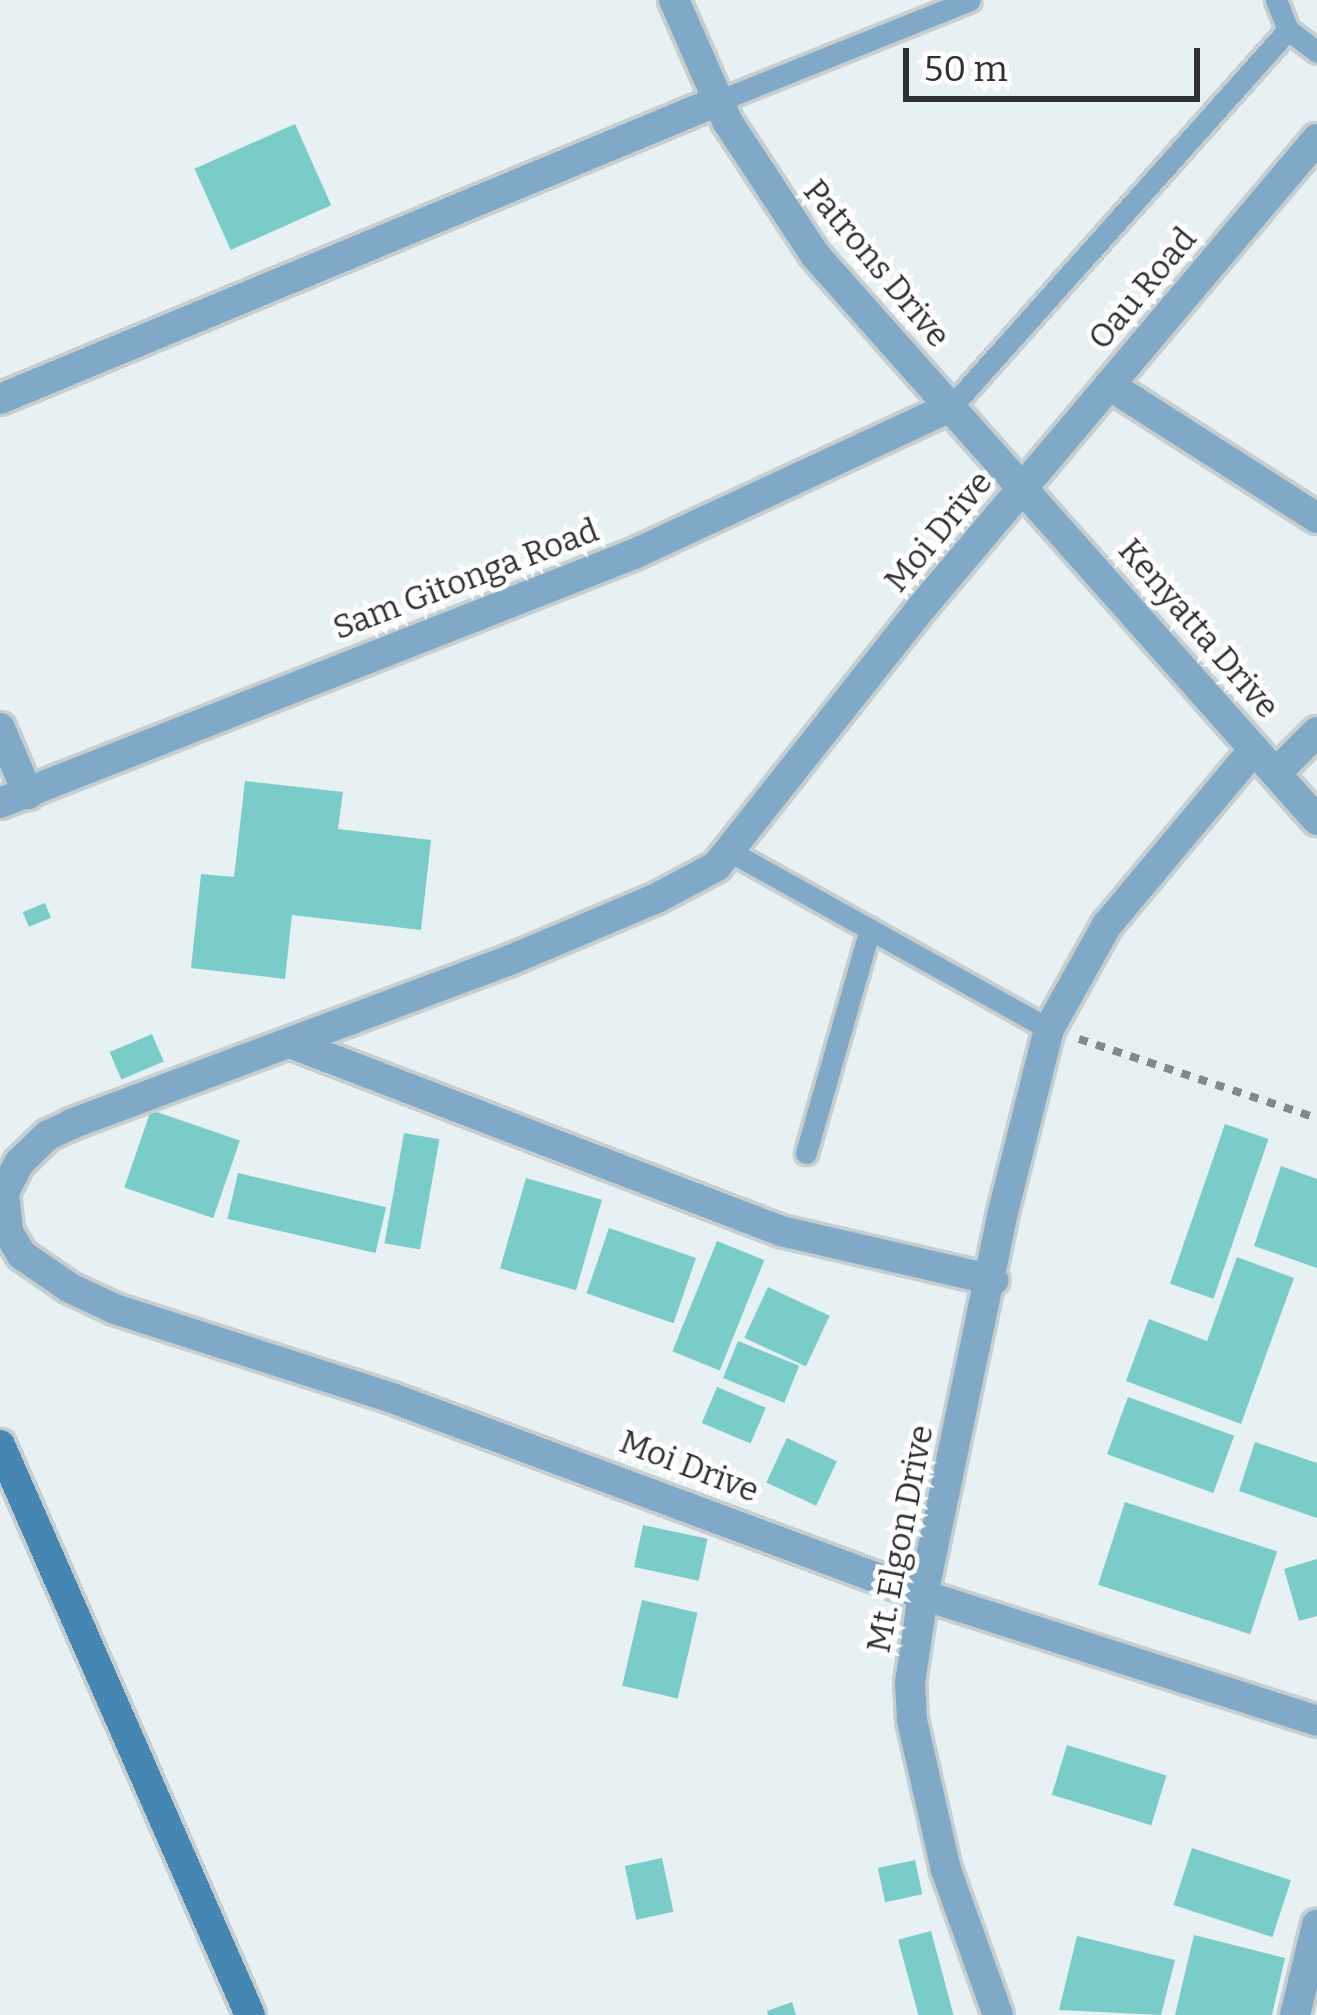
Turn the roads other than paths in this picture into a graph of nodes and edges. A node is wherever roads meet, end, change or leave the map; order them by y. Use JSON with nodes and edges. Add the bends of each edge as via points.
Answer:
{"nodes":[{"id":1,"x":674,"y":0,"type":"edge"},
{"id":2,"x":970,"y":0,"type":"edge"},
{"id":3,"x":1276,"y":0,"type":"edge"},
{"id":4,"x":1288,"y":30,"type":"junction"},
{"id":5,"x":1317,"y":52,"type":"edge"},
{"id":6,"x":718,"y":101,"type":"junction"},
{"id":7,"x":1317,"y":139,"type":"edge"},
{"id":8,"x":1109,"y":386,"type":"junction"},
{"id":9,"x":0,"y":398,"type":"edge"},
{"id":10,"x":951,"y":407,"type":"junction"},
{"id":11,"x":1025,"y":486,"type":"junction"},
{"id":12,"x":1317,"y":518,"type":"edge"},
{"id":13,"x":0,"y":728,"type":"edge"},
{"id":14,"x":1317,"y":732,"type":"edge"},
{"id":15,"x":1254,"y":748,"type":"junction"},
{"id":16,"x":1276,"y":773,"type":"junction"},
{"id":17,"x":14,"y":798,"type":"edge"},
{"id":18,"x":1317,"y":820,"type":"edge"},
{"id":19,"x":731,"y":852,"type":"junction"},
{"id":20,"x":870,"y":929,"type":"junction"},
{"id":21,"x":1048,"y":1029,"type":"junction"},
{"id":22,"x":290,"y":1043,"type":"junction"},
{"id":23,"x":806,"y":1153,"type":"dead end"},
{"id":24,"x":993,"y":1280,"type":"junction"},
{"id":25,"x":0,"y":1445,"type":"edge"},
{"id":26,"x":923,"y":1595,"type":"junction"},
{"id":27,"x":1317,"y":1721,"type":"edge"},
{"id":28,"x":1317,"y":1925,"type":"edge"},
{"id":29,"x":250,"y":2015,"type":"edge"},
{"id":30,"x":998,"y":2015,"type":"edge"},
{"id":31,"x":1295,"y":2015,"type":"edge"}],
"edges":[{"from":1,"to":6,"type":"street","name":"Patrons Drive"},
{"from":2,"to":6,"type":"lane"},
{"from":3,"to":4,"type":"lane"},
{"from":4,"to":5,"type":"lane"},
{"from":4,"to":10,"type":"lane"},
{"from":6,"to":9,"type":"street"},
{"from":6,"to":10,"type":"street","name":"Patrons Drive","via":[[789,222]]},
{"from":7,"to":8,"type":"street","name":"Oau Road"},
{"from":8,"to":11,"type":"street","name":"Oau Road"},
{"from":8,"to":12,"type":"street"},
{"from":10,"to":11,"type":"street","name":"Patrons Drive"},
{"from":10,"to":17,"type":"street","name":"Sam Gitonga Road","via":[[634,554]]},
{"from":11,"to":15,"type":"street","name":"Kenyatta Drive"},
{"from":11,"to":19,"type":"street","name":"Moi Drive"},
{"from":13,"to":17,"type":"street"},
{"from":14,"to":16,"type":"street"},
{"from":15,"to":16,"type":"street","name":"Kenyatta Drive"},
{"from":15,"to":21,"type":"street","name":"Mt. Elgon Drive","via":[[1107,925]]},
{"from":16,"to":18,"type":"street","name":"Kenyatta Drive"},
{"from":19,"to":20,"type":"lane"},
{"from":19,"to":22,"type":"street","name":"Moi Drive","via":[[657,898]]},
{"from":20,"to":21,"type":"lane"},
{"from":20,"to":23,"type":"lane"},
{"from":21,"to":24,"type":"street","name":"Mt. Elgon Drive"},
{"from":22,"to":24,"type":"street","via":[[781,1232]]},
{"from":22,"to":26,"type":"street","name":"Moi Drive","via":[[72,1124],[34,1147],[10,1175],[5,1221],[13,1243],[41,1269],[115,1309],[413,1405]]},
{"from":24,"to":26,"type":"street","name":"Mt. Elgon Drive"},
{"from":25,"to":29,"type":"street"},
{"from":26,"to":27,"type":"street","name":"Moi Drive"},
{"from":26,"to":30,"type":"street","name":"Mt. Elgon Drive","via":[[912,1720],[946,1870]]},
{"from":28,"to":31,"type":"street"}]}
